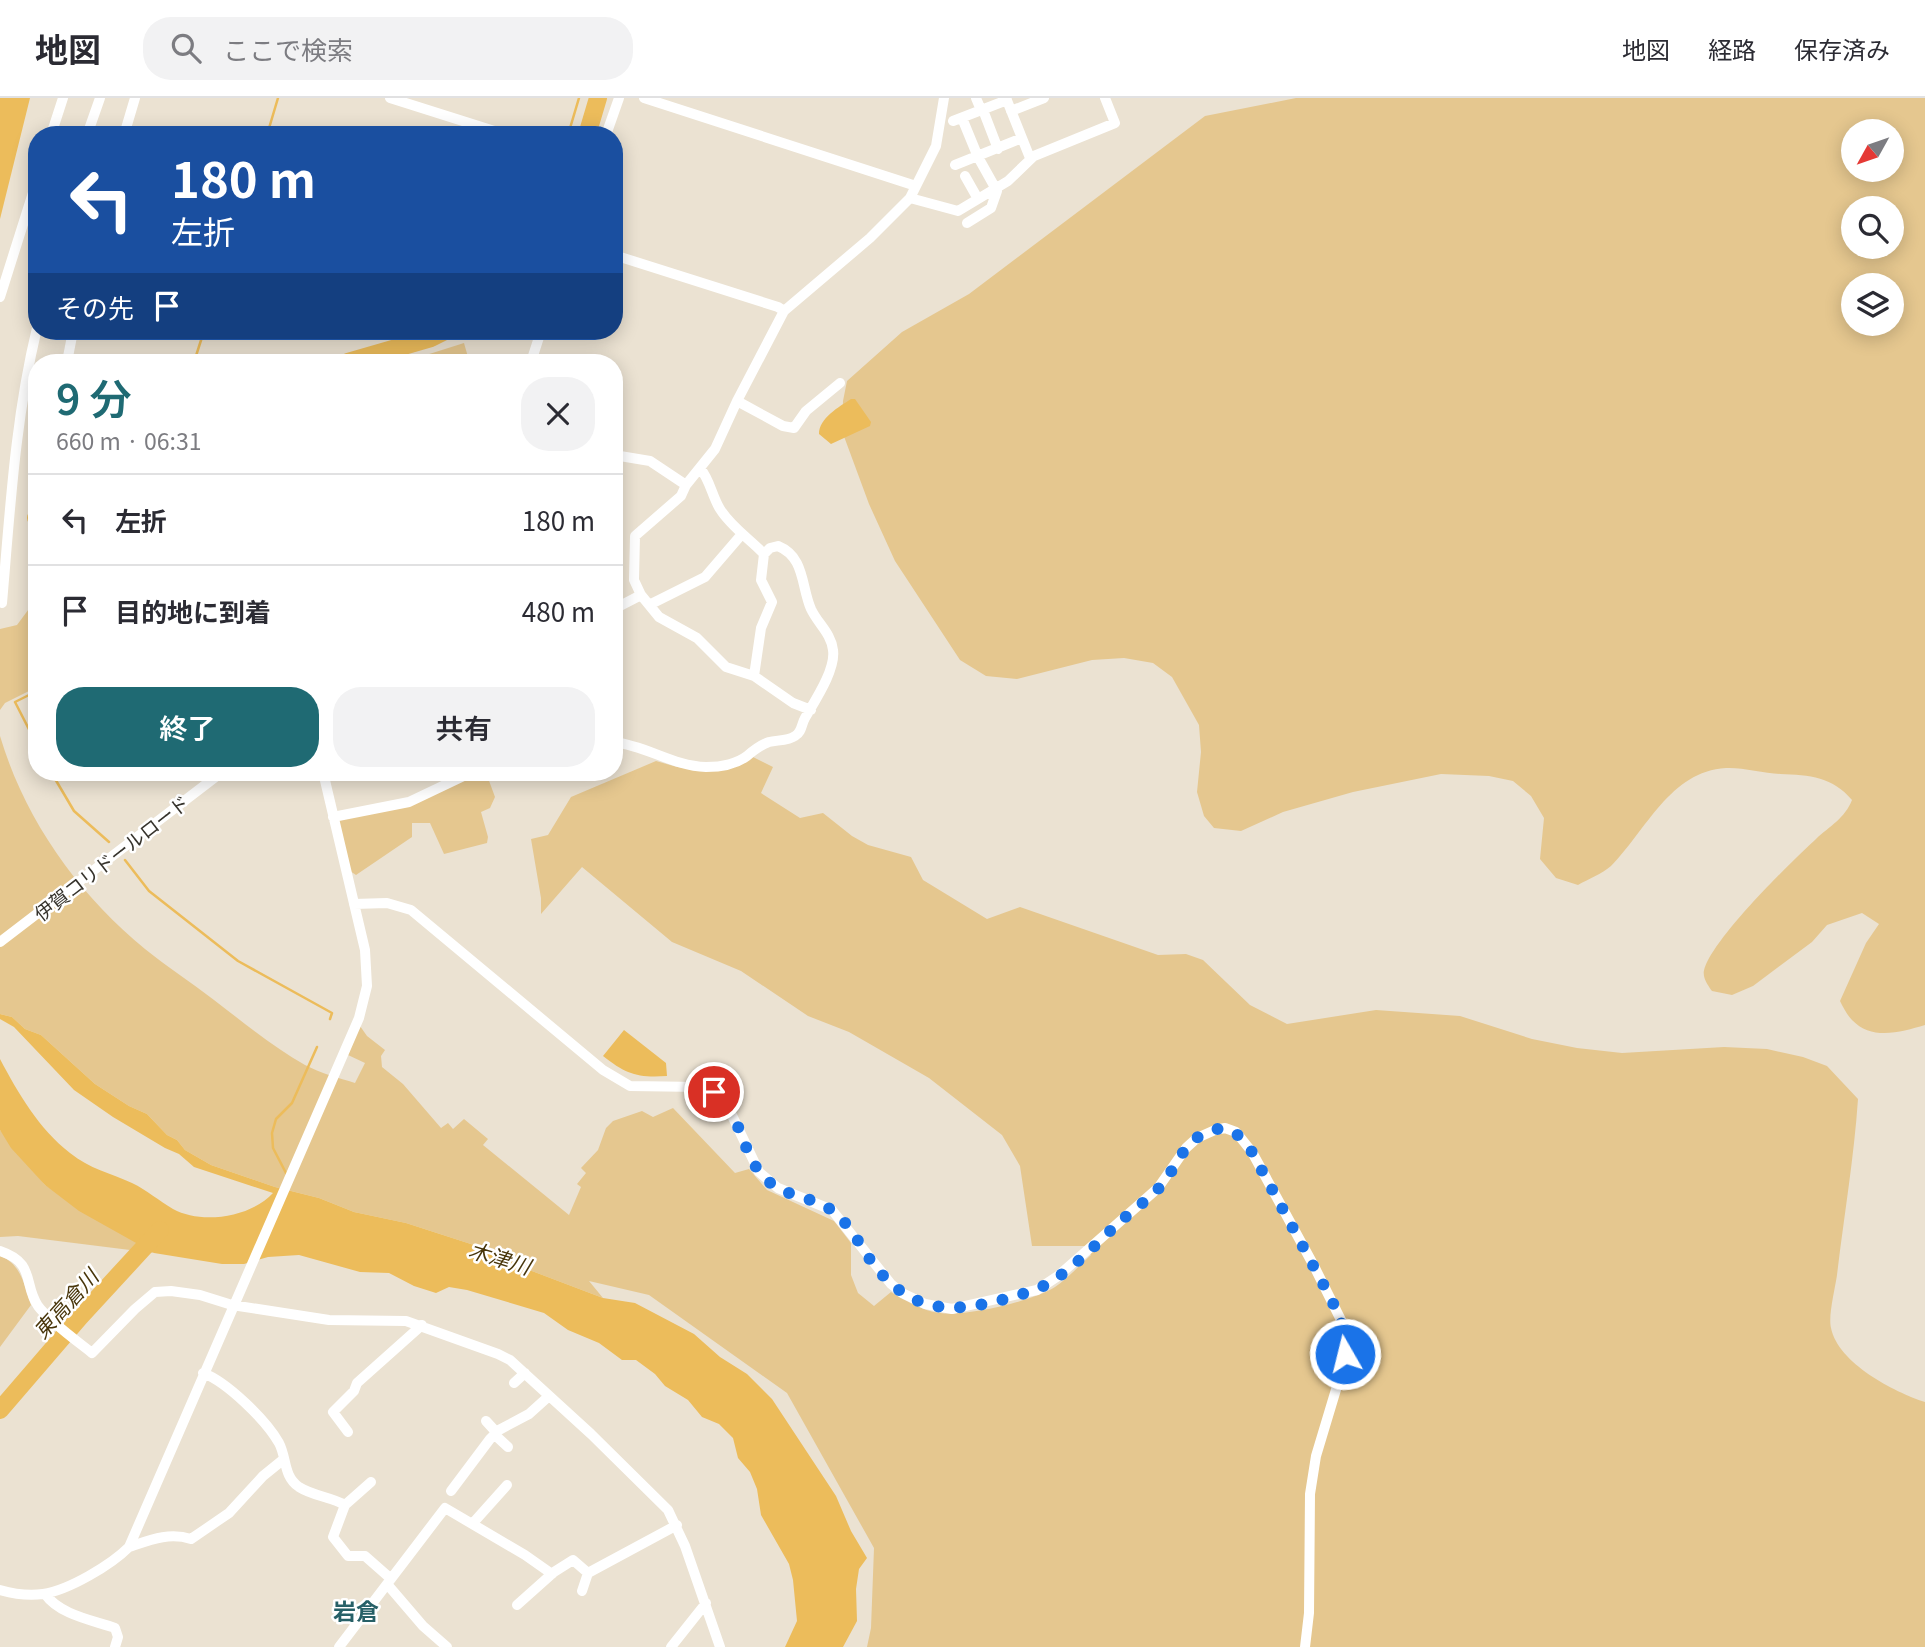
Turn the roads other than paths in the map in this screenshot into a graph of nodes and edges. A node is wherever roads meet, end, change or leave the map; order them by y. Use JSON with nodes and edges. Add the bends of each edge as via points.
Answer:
{"nodes":[{"id":1,"x":63,"y":98,"type":"edge"},
{"id":2,"x":100,"y":98,"type":"edge"},
{"id":3,"x":135,"y":98,"type":"edge"},
{"id":4,"x":390,"y":98,"type":"edge"},
{"id":5,"x":619,"y":98,"type":"edge"},
{"id":6,"x":644,"y":98,"type":"edge"},
{"id":7,"x":944,"y":98,"type":"edge"},
{"id":8,"x":976,"y":98,"type":"edge"},
{"id":9,"x":1044,"y":98,"type":"edge"},
{"id":10,"x":1105,"y":98,"type":"edge"},
{"id":11,"x":1007,"y":99,"type":"edge"},
{"id":12,"x":982,"y":110,"type":"junction"},
{"id":13,"x":1011,"y":111,"type":"junction"},
{"id":14,"x":54,"y":126,"type":"edge"},
{"id":15,"x":91,"y":126,"type":"edge"},
{"id":16,"x":127,"y":126,"type":"edge"},
{"id":17,"x":479,"y":126,"type":"edge"},
{"id":18,"x":610,"y":126,"type":"edge"},
{"id":19,"x":1022,"y":138,"type":"junction"},
{"id":20,"x":998,"y":149,"type":"junction"},
{"id":21,"x":978,"y":157,"type":"junction"},
{"id":22,"x":1030,"y":158,"type":"junction"},
{"id":23,"x":955,"y":166,"type":"dead end"},
{"id":24,"x":965,"y":176,"type":"dead end"},
{"id":25,"x":916,"y":186,"type":"junction"},
{"id":26,"x":996,"y":189,"type":"junction"},
{"id":27,"x":910,"y":198,"type":"junction"},
{"id":28,"x":978,"y":199,"type":"junction"},
{"id":29,"x":28,"y":208,"type":"edge"},
{"id":30,"x":967,"y":223,"type":"dead end"},
{"id":31,"x":623,"y":258,"type":"edge"},
{"id":32,"x":0,"y":297,"type":"edge"},
{"id":33,"x":784,"y":311,"type":"junction"},
{"id":34,"x":28,"y":368,"type":"edge"},
{"id":35,"x":841,"y":383,"type":"dead end"},
{"id":36,"x":737,"y":401,"type":"junction"},
{"id":37,"x":623,"y":456,"type":"edge"},
{"id":38,"x":700,"y":468,"type":"junction"},
{"id":39,"x":686,"y":485,"type":"junction"},
{"id":40,"x":742,"y":534,"type":"junction"},
{"id":41,"x":764,"y":554,"type":"junction"},
{"id":42,"x":641,"y":595,"type":"junction"},
{"id":43,"x":2,"y":603,"type":"edge"},
{"id":44,"x":623,"y":604,"type":"edge"},
{"id":45,"x":649,"y":605,"type":"junction"},
{"id":46,"x":754,"y":676,"type":"junction"},
{"id":47,"x":811,"y":709,"type":"junction"},
{"id":48,"x":623,"y":743,"type":"edge"},
{"id":49,"x":210,"y":781,"type":"edge"},
{"id":50,"x":325,"y":781,"type":"edge"},
{"id":51,"x":453,"y":781,"type":"edge"},
{"id":52,"x":333,"y":817,"type":"junction"},
{"id":53,"x":354,"y":905,"type":"junction"},
{"id":54,"x":0,"y":942,"type":"edge"},
{"id":55,"x":0,"y":1251,"type":"edge"},
{"id":56,"x":233,"y":1303,"type":"junction"},
{"id":57,"x":422,"y":1325,"type":"junction"},
{"id":58,"x":203,"y":1373,"type":"junction"},
{"id":59,"x":524,"y":1373,"type":"junction"},
{"id":60,"x":514,"y":1383,"type":"dead end"},
{"id":61,"x":549,"y":1396,"type":"junction"},
{"id":62,"x":486,"y":1421,"type":"dead end"},
{"id":63,"x":348,"y":1432,"type":"dead end"},
{"id":64,"x":496,"y":1434,"type":"junction"},
{"id":65,"x":508,"y":1447,"type":"dead end"},
{"id":66,"x":284,"y":1459,"type":"junction"},
{"id":67,"x":372,"y":1482,"type":"dead end"},
{"id":68,"x":507,"y":1485,"type":"dead end"},
{"id":69,"x":451,"y":1490,"type":"dead end"},
{"id":70,"x":345,"y":1504,"type":"junction"},
{"id":71,"x":473,"y":1523,"type":"junction"},
{"id":72,"x":677,"y":1525,"type":"junction"},
{"id":73,"x":129,"y":1547,"type":"junction"},
{"id":74,"x":588,"y":1573,"type":"junction"},
{"id":75,"x":552,"y":1574,"type":"junction"},
{"id":76,"x":389,"y":1581,"type":"junction"},
{"id":77,"x":0,"y":1590,"type":"edge"},
{"id":78,"x":582,"y":1591,"type":"dead end"},
{"id":79,"x":45,"y":1594,"type":"junction"},
{"id":80,"x":706,"y":1603,"type":"junction"},
{"id":81,"x":517,"y":1605,"type":"dead end"},
{"id":82,"x":115,"y":1647,"type":"edge"},
{"id":83,"x":339,"y":1647,"type":"edge"},
{"id":84,"x":446,"y":1647,"type":"edge"},
{"id":85,"x":671,"y":1647,"type":"edge"},
{"id":86,"x":720,"y":1647,"type":"edge"},
{"id":87,"x":1305,"y":1647,"type":"edge"}],
"edges":[{"from":1,"to":14,"type":"street"},
{"from":2,"to":15,"type":"street"},
{"from":3,"to":16,"type":"street"},
{"from":4,"to":17,"type":"street"},
{"from":5,"to":18,"type":"street"},
{"from":6,"to":25,"type":"street"},
{"from":7,"to":25,"type":"street","via":[[936,146]]},
{"from":8,"to":12,"type":"street"},
{"from":9,"to":13,"type":"street"},
{"from":10,"to":22,"type":"street","via":[[1115,123]]},
{"from":11,"to":12,"type":"street"},
{"from":11,"to":13,"type":"street"},
{"from":12,"to":20,"type":"street"},
{"from":12,"to":21,"type":"street","via":[[958,119]]},
{"from":13,"to":19,"type":"street"},
{"from":19,"to":20,"type":"street"},
{"from":19,"to":22,"type":"street"},
{"from":20,"to":21,"type":"street"},
{"from":21,"to":23,"type":"street"},
{"from":21,"to":26,"type":"street"},
{"from":22,"to":26,"type":"street"},
{"from":24,"to":28,"type":"street"},
{"from":25,"to":27,"type":"street"},
{"from":26,"to":28,"type":"street"},
{"from":26,"to":30,"type":"street","via":[[991,208]]},
{"from":27,"to":28,"type":"street","via":[[954,211]]},
{"from":27,"to":33,"type":"street"},
{"from":29,"to":32,"type":"street"},
{"from":31,"to":33,"type":"street"},
{"from":33,"to":36,"type":"street"},
{"from":34,"to":43,"type":"street","via":[[15,453]]},
{"from":35,"to":36,"type":"street","via":[[806,411],[794,428]]},
{"from":36,"to":38,"type":"street","via":[[715,449]]},
{"from":37,"to":39,"type":"street","via":[[650,461]]},
{"from":38,"to":39,"type":"street"},
{"from":38,"to":40,"type":"street","via":[[720,510]]},
{"from":39,"to":42,"type":"street","via":[[681,496],[635,536],[634,580]]},
{"from":40,"to":41,"type":"street"},
{"from":40,"to":45,"type":"street","via":[[705,577]]},
{"from":41,"to":46,"type":"street","via":[[761,580],[772,602],[761,628]]},
{"from":41,"to":47,"type":"street","via":[[778,545],[796,560],[814,617],[831,638],[833,661]]},
{"from":42,"to":44,"type":"street"},
{"from":42,"to":45,"type":"street"},
{"from":45,"to":46,"type":"street","via":[[659,617],[697,638],[726,667]]},
{"from":46,"to":47,"type":"street","via":[[793,703]]},
{"from":47,"to":48,"type":"street","via":[[793,738],[757,747],[727,766],[678,764]]},
{"from":49,"to":54,"type":"street","name":"伊賀コリドールロード"},
{"from":50,"to":52,"type":"street"},
{"from":51,"to":52,"type":"street","via":[[409,802]]},
{"from":52,"to":53,"type":"street"},
{"from":53,"to":56,"type":"street","via":[[368,972],[365,999]]},
{"from":53,"to":87,"type":"street","via":[[387,903],[411,910],[622,1083],[700,1087],[714,1092],[728,1107],[755,1167],[769,1182],[832,1210],[891,1284],[932,1306],[958,1309],[1017,1296],[1049,1283],[1158,1188],[1196,1138],[1225,1128],[1236,1132],[1275,1194],[1343,1330],[1344,1363],[1316,1456],[1310,1494]]},
{"from":55,"to":56,"type":"street","via":[[27,1272],[38,1306],[92,1353],[155,1292]]},
{"from":56,"to":57,"type":"street","via":[[329,1320],[393,1319]]},
{"from":56,"to":58,"type":"street"},
{"from":57,"to":59,"type":"street","via":[[498,1354]]},
{"from":57,"to":63,"type":"street","via":[[333,1412]]},
{"from":58,"to":66,"type":"street","via":[[237,1396],[279,1444]]},
{"from":58,"to":73,"type":"street"},
{"from":59,"to":60,"type":"street"},
{"from":59,"to":61,"type":"street"},
{"from":61,"to":64,"type":"street"},
{"from":61,"to":72,"type":"street","via":[[659,1501]]},
{"from":62,"to":64,"type":"street"},
{"from":64,"to":65,"type":"street"},
{"from":64,"to":69,"type":"street"},
{"from":66,"to":70,"type":"street","via":[[287,1474],[299,1487]]},
{"from":66,"to":73,"type":"street","via":[[229,1513],[191,1539],[169,1535]]},
{"from":67,"to":70,"type":"street"},
{"from":68,"to":71,"type":"street"},
{"from":70,"to":76,"type":"street","via":[[332,1534],[334,1542],[348,1556],[365,1556]]},
{"from":71,"to":75,"type":"street"},
{"from":71,"to":76,"type":"street","via":[[445,1508]]},
{"from":72,"to":74,"type":"street"},
{"from":72,"to":80,"type":"street"},
{"from":73,"to":79,"type":"street","via":[[97,1570]]},
{"from":74,"to":75,"type":"street","via":[[573,1560]]},
{"from":74,"to":78,"type":"street"},
{"from":75,"to":81,"type":"street"},
{"from":76,"to":83,"type":"street"},
{"from":76,"to":84,"type":"street","via":[[423,1626]]},
{"from":77,"to":79,"type":"street"},
{"from":79,"to":82,"type":"street","via":[[69,1612],[115,1628]]},
{"from":80,"to":85,"type":"street"},
{"from":80,"to":86,"type":"street"}]}
